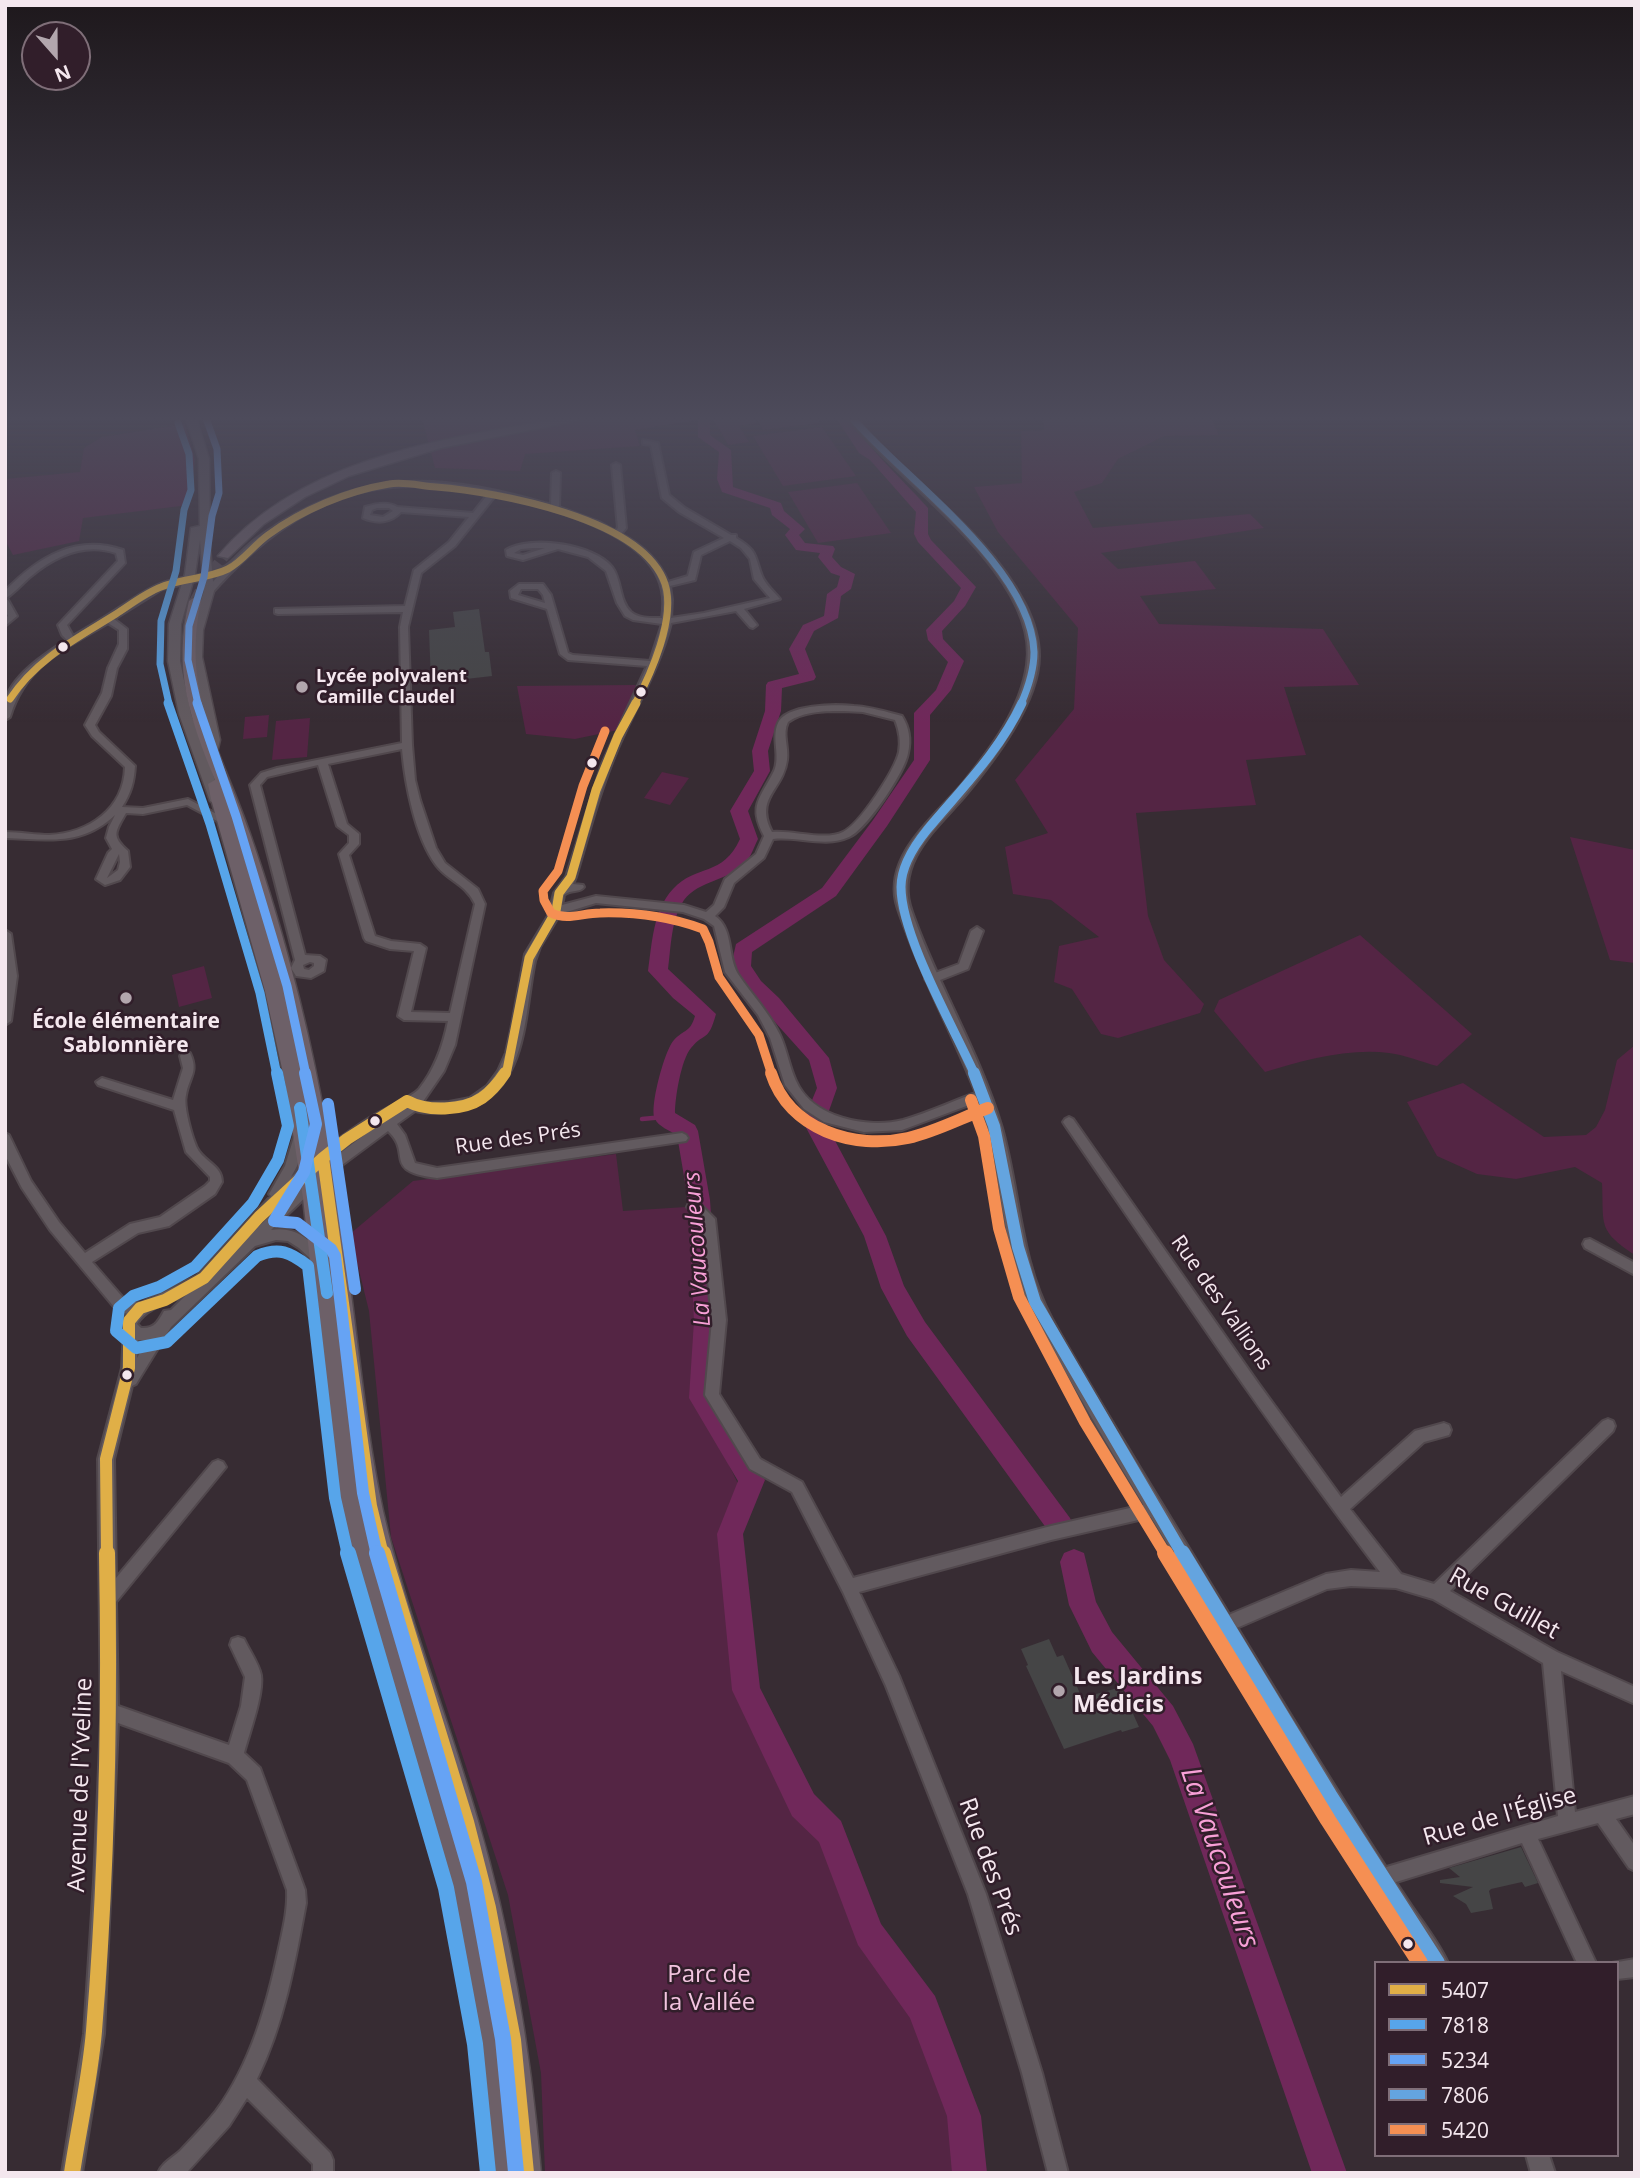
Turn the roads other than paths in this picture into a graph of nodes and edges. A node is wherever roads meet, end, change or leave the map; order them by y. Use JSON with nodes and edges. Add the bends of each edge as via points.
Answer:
{"nodes":[{"id":1,"x":197,"y":520,"type":"edge"},
{"id":2,"x":206,"y":520,"type":"edge"},
{"id":3,"x":265,"y":520,"type":"edge"},
{"id":4,"x":295,"y":520,"type":"edge"},
{"id":5,"x":470,"y":520,"type":"edge"},
{"id":6,"x":581,"y":520,"type":"edge"},
{"id":7,"x":621,"y":520,"type":"edge"},
{"id":8,"x":700,"y":520,"type":"edge"},
{"id":9,"x":952,"y":520,"type":"edge"},
{"id":10,"x":616,"y":534,"type":"junction"},
{"id":11,"x":733,"y":537,"type":"junction"},
{"id":12,"x":556,"y":547,"type":"dead end"},
{"id":13,"x":225,"y":556,"type":"tunnel mouth"},
{"id":14,"x":238,"y":558,"type":"junction"},
{"id":15,"x":207,"y":569,"type":"junction"},
{"id":16,"x":228,"y":569,"type":"junction"},
{"id":17,"x":189,"y":577,"type":"junction"},
{"id":18,"x":10,"y":585,"type":"edge"},
{"id":19,"x":665,"y":585,"type":"junction"},
{"id":20,"x":209,"y":592,"type":"junction"},
{"id":21,"x":5,"y":596,"type":"edge"},
{"id":22,"x":195,"y":601,"type":"tunnel mouth"},
{"id":23,"x":5,"y":602,"type":"edge"},
{"id":24,"x":737,"y":607,"type":"junction"},
{"id":25,"x":551,"y":608,"type":"dead end"},
{"id":26,"x":406,"y":609,"type":"junction"},
{"id":27,"x":278,"y":611,"type":"dead end"},
{"id":28,"x":109,"y":619,"type":"junction"},
{"id":29,"x":666,"y":619,"type":"junction"},
{"id":30,"x":5,"y":623,"type":"edge"},
{"id":31,"x":753,"y":625,"type":"dead end"},
{"id":32,"x":74,"y":641,"type":"junction"},
{"id":33,"x":652,"y":664,"type":"junction"},
{"id":34,"x":8,"y":700,"type":"edge"},
{"id":35,"x":5,"y":717,"type":"edge"},
{"id":36,"x":407,"y":745,"type":"junction"},
{"id":37,"x":210,"y":757,"type":"junction"},
{"id":38,"x":322,"y":761,"type":"junction"},
{"id":39,"x":120,"y":810,"type":"junction"},
{"id":40,"x":223,"y":820,"type":"junction"},
{"id":41,"x":5,"y":835,"type":"edge"},
{"id":42,"x":769,"y":836,"type":"junction"},
{"id":43,"x":118,"y":849,"type":"dead end"},
{"id":44,"x":571,"y":877,"type":"junction"},
{"id":45,"x":586,"y":895,"type":"junction"},
{"id":46,"x":559,"y":899,"type":"junction"},
{"id":47,"x":569,"y":905,"type":"joint"},
{"id":48,"x":708,"y":916,"type":"junction"},
{"id":49,"x":977,"y":931,"type":"dead end"},
{"id":50,"x":5,"y":933,"type":"edge"},
{"id":51,"x":301,"y":961,"type":"dead end"},
{"id":52,"x":931,"y":979,"type":"junction"},
{"id":53,"x":455,"y":1017,"type":"junction"},
{"id":54,"x":5,"y":1021,"type":"edge"},
{"id":55,"x":187,"y":1056,"type":"dead end"},
{"id":56,"x":102,"y":1082,"type":"dead end"},
{"id":57,"x":984,"y":1095,"type":"junction"},
{"id":58,"x":413,"y":1101,"type":"junction"},
{"id":59,"x":179,"y":1107,"type":"junction"},
{"id":60,"x":384,"y":1121,"type":"junction"},
{"id":61,"x":1069,"y":1122,"type":"dead end"},
{"id":62,"x":302,"y":1126,"type":"junction"},
{"id":63,"x":5,"y":1138,"type":"edge"},
{"id":64,"x":682,"y":1138,"type":"dead end"},
{"id":65,"x":347,"y":1139,"type":"junction"},
{"id":66,"x":318,"y":1164,"type":"junction"},
{"id":67,"x":694,"y":1207,"type":"dead end"},
{"id":68,"x":264,"y":1211,"type":"junction"},
{"id":69,"x":249,"y":1244,"type":"junction"},
{"id":70,"x":1590,"y":1244,"type":"dead end"},
{"id":71,"x":321,"y":1259,"type":"junction"},
{"id":72,"x":83,"y":1261,"type":"junction"},
{"id":73,"x":1635,"y":1270,"type":"edge"},
{"id":74,"x":116,"y":1300,"type":"junction"},
{"id":75,"x":146,"y":1306,"type":"junction"},
{"id":76,"x":165,"y":1325,"type":"junction"},
{"id":77,"x":130,"y":1328,"type":"junction"},
{"id":78,"x":121,"y":1399,"type":"junction"},
{"id":79,"x":1608,"y":1426,"type":"dead end"},
{"id":80,"x":1444,"y":1430,"type":"dead end"},
{"id":81,"x":218,"y":1467,"type":"dead end"},
{"id":82,"x":1340,"y":1508,"type":"junction"},
{"id":83,"x":1156,"y":1509,"type":"junction"},
{"id":84,"x":1395,"y":1580,"type":"junction"},
{"id":85,"x":849,"y":1587,"type":"junction"},
{"id":86,"x":1437,"y":1592,"type":"junction"},
{"id":87,"x":108,"y":1600,"type":"junction"},
{"id":88,"x":1225,"y":1625,"type":"junction"},
{"id":89,"x":238,"y":1645,"type":"dead end"},
{"id":90,"x":1551,"y":1658,"type":"junction"},
{"id":91,"x":893,"y":1682,"type":"joint"},
{"id":92,"x":1635,"y":1696,"type":"edge"},
{"id":93,"x":110,"y":1712,"type":"junction"},
{"id":94,"x":234,"y":1756,"type":"junction"},
{"id":95,"x":1635,"y":1805,"type":"edge"},
{"id":96,"x":1602,"y":1813,"type":"junction"},
{"id":97,"x":1567,"y":1822,"type":"junction"},
{"id":98,"x":1526,"y":1833,"type":"junction"},
{"id":99,"x":1635,"y":1862,"type":"edge"},
{"id":100,"x":1380,"y":1878,"type":"junction"},
{"id":101,"x":1436,"y":1961,"type":"edge"},
{"id":102,"x":1586,"y":1961,"type":"edge"},
{"id":103,"x":247,"y":2083,"type":"junction"},
{"id":104,"x":72,"y":2173,"type":"edge"},
{"id":105,"x":168,"y":2173,"type":"edge"},
{"id":106,"x":323,"y":2173,"type":"edge"},
{"id":107,"x":502,"y":2173,"type":"edge"},
{"id":108,"x":526,"y":2173,"type":"edge"},
{"id":109,"x":1058,"y":2173,"type":"edge"}],
"edges":[{"from":1,"to":17,"type":"main road"},
{"from":2,"to":15,"type":"main road"},
{"from":3,"to":13,"type":"main road"},
{"from":4,"to":14,"type":"street"},
{"from":5,"to":26,"type":"street","via":[[452,544],[417,572]]},
{"from":6,"to":10,"type":"street"},
{"from":7,"to":10,"type":"street","via":[[622,528]]},
{"from":8,"to":11,"type":"street"},
{"from":9,"to":52,"type":"street","via":[[1017,596],[1033,644],[1029,682],[1010,722],[918,842],[904,870],[900,892]]},
{"from":10,"to":19,"type":"street","via":[[650,558]]},
{"from":11,"to":19,"type":"street","via":[[697,554],[692,578]]},
{"from":11,"to":24,"type":"street","via":[[754,559],[758,579],[776,599]]},
{"from":12,"to":29,"type":"street","via":[[604,563],[628,615]]},
{"from":14,"to":15,"type":"street"},
{"from":14,"to":16,"type":"street"},
{"from":15,"to":16,"type":"street"},
{"from":15,"to":17,"type":"street"},
{"from":15,"to":20,"type":"main road"},
{"from":16,"to":20,"type":"street"},
{"from":17,"to":28,"type":"street","via":[[160,587]]},
{"from":17,"to":40,"type":"main road","via":[[175,624],[174,661],[185,714]]},
{"from":18,"to":21,"type":"street"},
{"from":18,"to":32,"type":"street","via":[[71,549],[100,545],[120,552],[122,561],[62,625]]},
{"from":19,"to":29,"type":"street"},
{"from":20,"to":37,"type":"main road","via":[[197,630],[196,657],[214,740]]},
{"from":22,"to":37,"type":"main road","via":[[188,631],[188,669]]},
{"from":23,"to":30,"type":"street","via":[[13,616]]},
{"from":24,"to":29,"type":"street"},
{"from":24,"to":31,"type":"street"},
{"from":25,"to":33,"type":"street","via":[[564,654],[571,658]]},
{"from":26,"to":27,"type":"street"},
{"from":26,"to":36,"type":"street"},
{"from":28,"to":32,"type":"street"},
{"from":28,"to":39,"type":"street","via":[[123,629],[126,643],[111,671],[108,693],[92,714],[90,725],[130,766],[132,781]]},
{"from":29,"to":33,"type":"street"},
{"from":32,"to":34,"type":"street","via":[[46,658]]},
{"from":33,"to":44,"type":"street","via":[[611,752]]},
{"from":34,"to":35,"type":"street"},
{"from":36,"to":38,"type":"street"},
{"from":36,"to":53,"type":"street","via":[[410,780],[431,848],[441,865],[474,891],[480,904]]},
{"from":37,"to":40,"type":"main road"},
{"from":37,"to":66,"type":"main road","via":[[233,807],[264,900],[313,1099]]},
{"from":38,"to":51,"type":"street","via":[[264,775],[254,785]]},
{"from":38,"to":53,"type":"street","via":[[342,827],[354,834],[354,844],[344,854],[369,938],[420,948],[404,1016]]},
{"from":39,"to":40,"type":"street","via":[[143,811],[188,802]]},
{"from":39,"to":41,"type":"street","via":[[68,836]]},
{"from":39,"to":43,"type":"street","via":[[110,837]]},
{"from":40,"to":62,"type":"main road","via":[[274,990]]},
{"from":42,"to":42,"type":"street","via":[[758,808],[784,761],[781,725],[785,718],[794,712],[850,708],[899,718],[903,726],[901,761],[856,829],[831,838]]},
{"from":42,"to":48,"type":"street","via":[[760,856],[729,881],[719,907]]},
{"from":44,"to":45,"type":"street"},
{"from":44,"to":46,"type":"street"},
{"from":45,"to":46,"type":"street"},
{"from":45,"to":47,"type":"street"},
{"from":45,"to":48,"type":"street"},
{"from":46,"to":47,"type":"street"},
{"from":46,"to":58,"type":"street","via":[[529,958],[507,1070],[496,1086],[461,1106]]},
{"from":48,"to":57,"type":"street","via":[[719,924],[731,972],[764,1013],[791,1086],[808,1106],[828,1119],[864,1127],[902,1125]]},
{"from":49,"to":52,"type":"street","via":[[964,966]]},
{"from":50,"to":54,"type":"street","via":[[11,976]]},
{"from":52,"to":57,"type":"street"},
{"from":53,"to":58,"type":"street","via":[[438,1071]]},
{"from":55,"to":59,"type":"street","via":[[189,1068]]},
{"from":56,"to":59,"type":"street"},
{"from":57,"to":83,"type":"street","via":[[998,1132],[1012,1224],[1032,1293],[1097,1415]]},
{"from":58,"to":60,"type":"street"},
{"from":59,"to":72,"type":"street","via":[[192,1152],[216,1175],[216,1182],[164,1222],[135,1228]]},
{"from":60,"to":64,"type":"street","name":"Rue des Prés","via":[[397,1132],[411,1167],[437,1173]]},
{"from":60,"to":65,"type":"street"},
{"from":60,"to":66,"type":"street"},
{"from":61,"to":82,"type":"street","name":"Rue des Vallions"},
{"from":62,"to":66,"type":"main road"},
{"from":62,"to":68,"type":"street","via":[[291,1166]]},
{"from":63,"to":72,"type":"street","via":[[36,1204]]},
{"from":65,"to":66,"type":"street"},
{"from":65,"to":66,"type":"street"},
{"from":66,"to":68,"type":"street"},
{"from":66,"to":69,"type":"street","name":"Avenue de l'Yveline"},
{"from":66,"to":71,"type":"main road"},
{"from":66,"to":108,"type":"main road","via":[[371,1506],[485,1891],[509,2010]]},
{"from":67,"to":85,"type":"street","name":"Rue des Prés","via":[[708,1219],[719,1320],[712,1395],[755,1464],[797,1487]]},
{"from":68,"to":75,"type":"street","via":[[204,1278]]},
{"from":69,"to":71,"type":"street","via":[[270,1235],[291,1235]]},
{"from":69,"to":76,"type":"street","name":"Avenue de l'Yveline"},
{"from":70,"to":73,"type":"street"},
{"from":71,"to":107,"type":"main road","via":[[349,1495],[366,1573],[460,1885],[487,2028]]},
{"from":72,"to":74,"type":"street"},
{"from":74,"to":75,"type":"street","via":[[122,1307]]},
{"from":74,"to":77,"type":"street"},
{"from":75,"to":76,"type":"street","via":[[167,1309]]},
{"from":75,"to":77,"type":"street","via":[[131,1316]]},
{"from":76,"to":77,"type":"street","via":[[146,1335]]},
{"from":76,"to":78,"type":"street","name":"Avenue de l'Yveline"},
{"from":77,"to":78,"type":"street","name":"Avenue de l'Yveline","via":[[130,1361]]},
{"from":78,"to":87,"type":"street","name":"Avenue de l'Yveline","via":[[106,1459]]},
{"from":79,"to":86,"type":"street"},
{"from":80,"to":82,"type":"street","via":[[1420,1436]]},
{"from":81,"to":87,"type":"street"},
{"from":82,"to":84,"type":"street","name":"Rue des Vallions"},
{"from":83,"to":85,"type":"street"},
{"from":83,"to":88,"type":"street"},
{"from":84,"to":86,"type":"street","name":"Rue Guillet"},
{"from":84,"to":88,"type":"street","name":"Rue Guillet","via":[[1326,1582]]},
{"from":85,"to":91,"type":"street","name":"Rue des Prés"},
{"from":86,"to":90,"type":"street","name":"Rue Guillet"},
{"from":87,"to":93,"type":"street","name":"Avenue de l'Yveline"},
{"from":88,"to":100,"type":"street"},
{"from":89,"to":94,"type":"street","via":[[253,1676]]},
{"from":90,"to":92,"type":"street","name":"Rue Guillet"},
{"from":90,"to":97,"type":"street"},
{"from":91,"to":109,"type":"street","name":"Rue des Prés","via":[[977,1894]]},
{"from":93,"to":94,"type":"street"},
{"from":93,"to":104,"type":"street","name":"Avenue de l'Yveline","via":[[94,2034]]},
{"from":94,"to":103,"type":"street","via":[[254,1774],[297,1903],[282,1983]]},
{"from":95,"to":96,"type":"street","name":"Rue de l'Église"},
{"from":96,"to":97,"type":"street","name":"Rue de l'Église"},
{"from":96,"to":99,"type":"street"},
{"from":97,"to":98,"type":"street","name":"Rue de l'Église"},
{"from":98,"to":100,"type":"street","name":"Rue de l'Église"},
{"from":98,"to":102,"type":"street"},
{"from":100,"to":101,"type":"street"},
{"from":103,"to":105,"type":"street","via":[[212,2133]]},
{"from":103,"to":106,"type":"street","via":[[323,2160]]}]}
